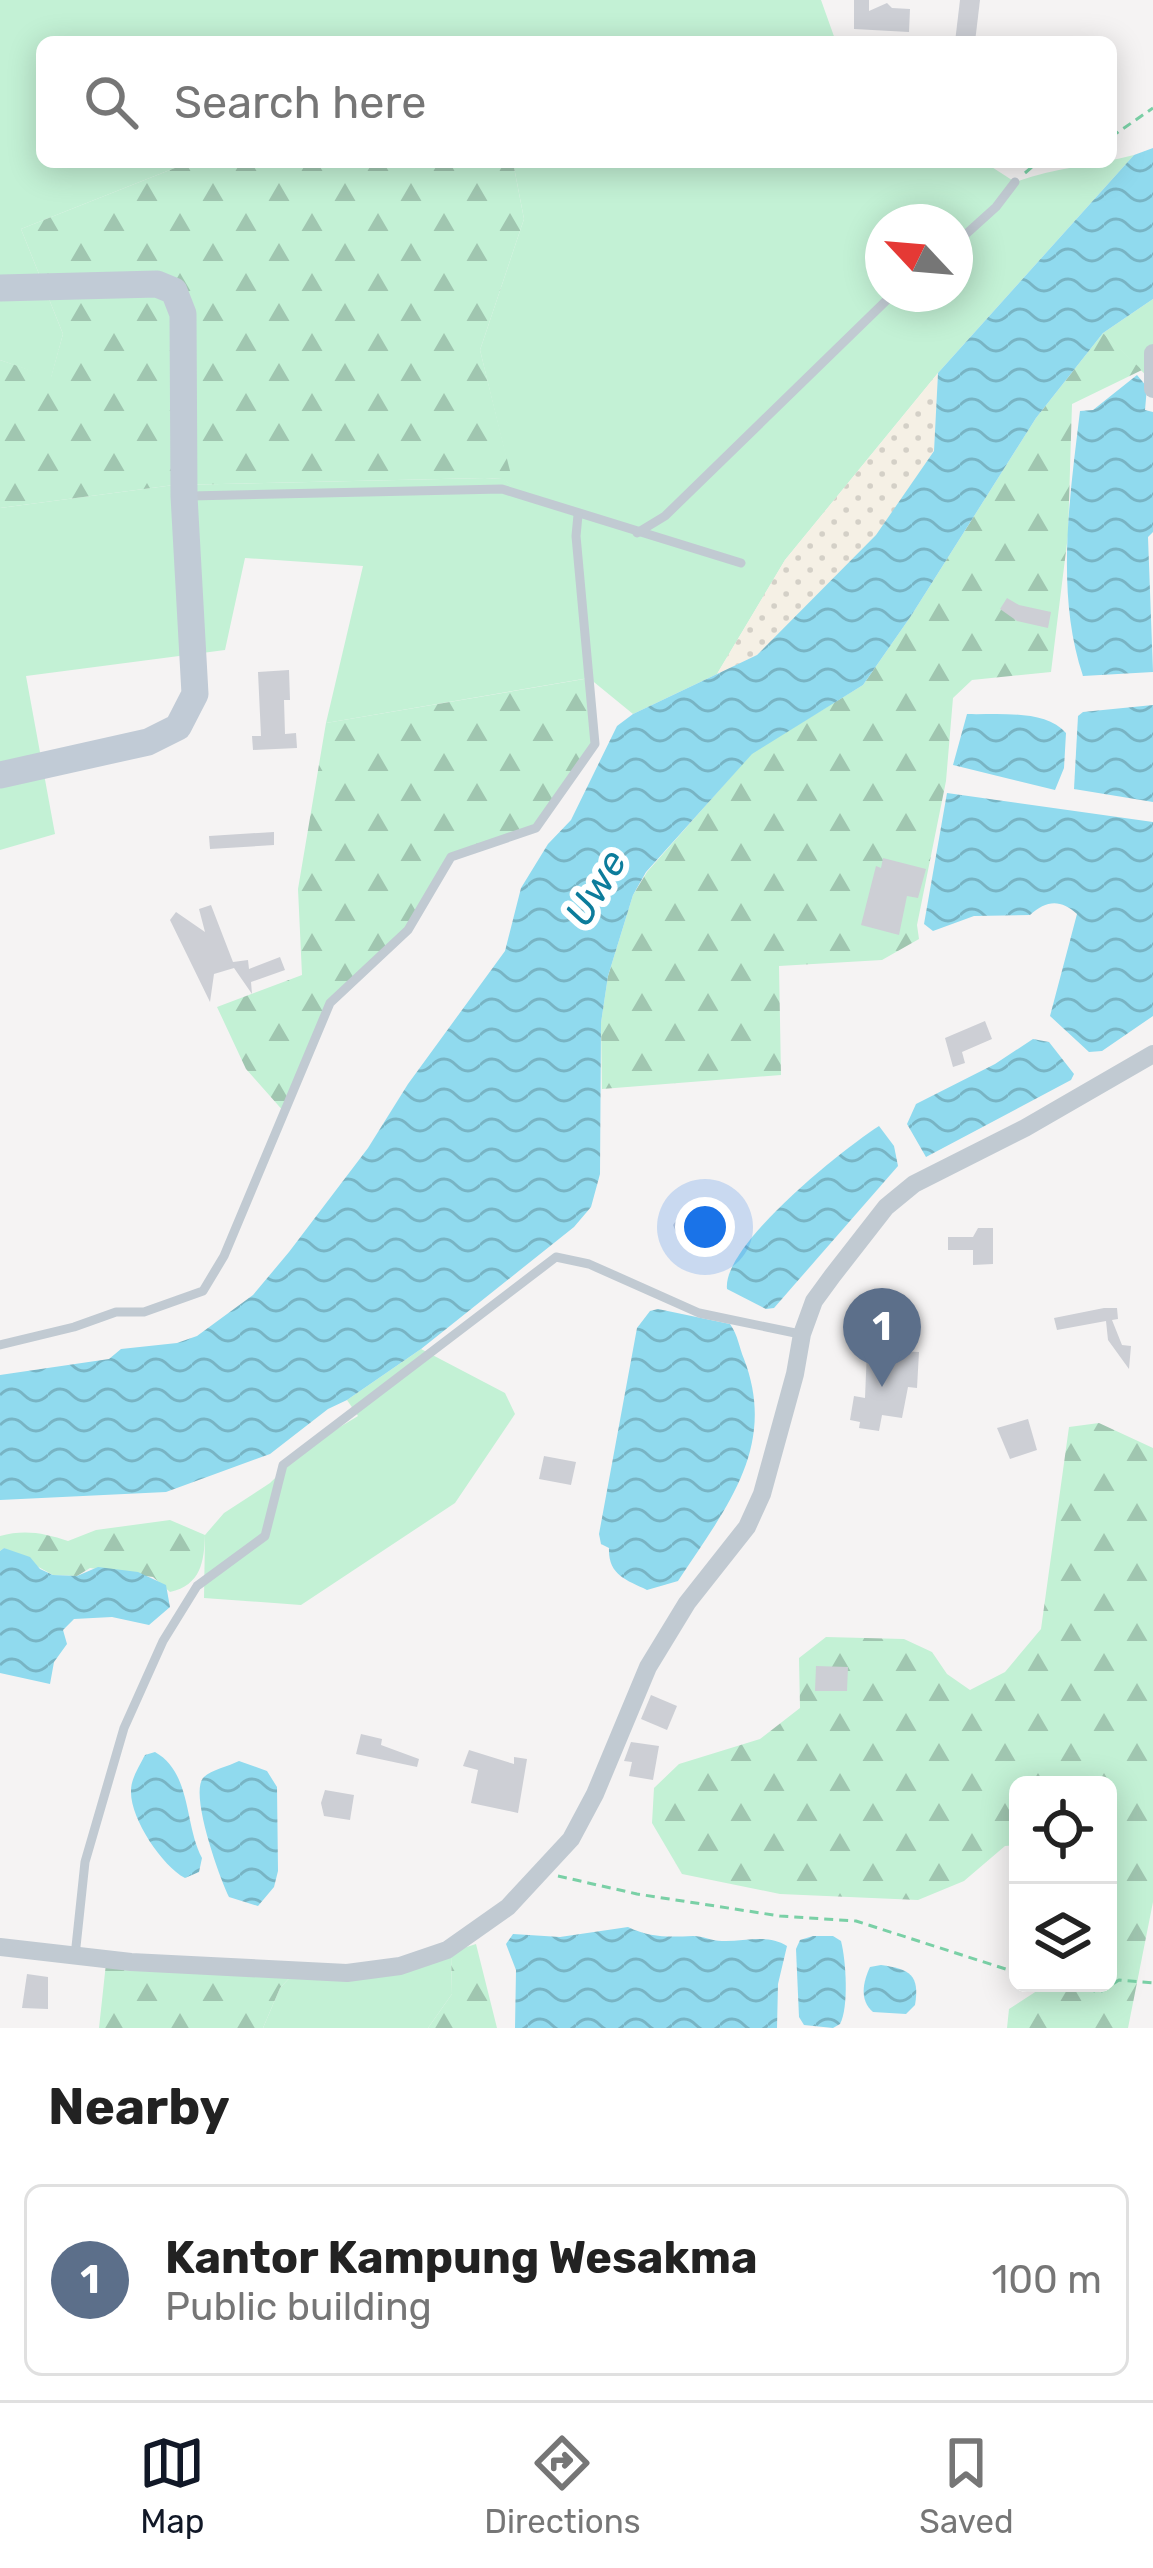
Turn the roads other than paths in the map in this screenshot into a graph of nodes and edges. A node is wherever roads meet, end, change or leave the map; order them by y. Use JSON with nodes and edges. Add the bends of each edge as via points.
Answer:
{"nodes":[{"id":1,"x":1015,"y":182,"type":"road end"},
{"id":2,"x":973,"y":228,"type":"edge"},
{"id":3,"x":0,"y":288,"type":"edge"},
{"id":4,"x":874,"y":312,"type":"edge"},
{"id":5,"x":1153,"y":353,"type":"edge"},
{"id":6,"x":1153,"y":388,"type":"edge"},
{"id":7,"x":184,"y":496,"type":"junction"},
{"id":8,"x":578,"y":515,"type":"junction"},
{"id":9,"x":637,"y":533,"type":"junction"},
{"id":10,"x":741,"y":563,"type":"dead end"},
{"id":11,"x":0,"y":775,"type":"edge"},
{"id":12,"x":1153,"y":1054,"type":"edge"},
{"id":13,"x":802,"y":1334,"type":"junction"},
{"id":14,"x":0,"y":1345,"type":"edge"},
{"id":15,"x":0,"y":1947,"type":"edge"},
{"id":16,"x":75,"y":1956,"type":"junction"}],
"edges":[{"from":1,"to":2,"type":"lane"},
{"from":3,"to":7,"type":"main road","via":[[157,284],[174,291],[183,314]]},
{"from":4,"to":9,"type":"lane"},
{"from":5,"to":6,"type":"street"},
{"from":7,"to":8,"type":"lane","via":[[482,487]]},
{"from":7,"to":11,"type":"main road","via":[[195,694],[178,727],[148,742]]},
{"from":8,"to":9,"type":"lane"},
{"from":8,"to":14,"type":"lane","via":[[595,744],[584,761],[536,828],[452,857],[408,930],[330,1003],[203,1291]]},
{"from":9,"to":10,"type":"lane"},
{"from":12,"to":13,"type":"street","via":[[914,1184],[886,1207],[814,1301]]},
{"from":13,"to":16,"type":"street","via":[[747,1527],[648,1667],[571,1839],[508,1907],[447,1950],[347,1973]]},
{"from":13,"to":16,"type":"lane","via":[[699,1313],[556,1257],[283,1465],[266,1536],[196,1586],[142,1683],[85,1862]]},
{"from":15,"to":16,"type":"street"}]}
